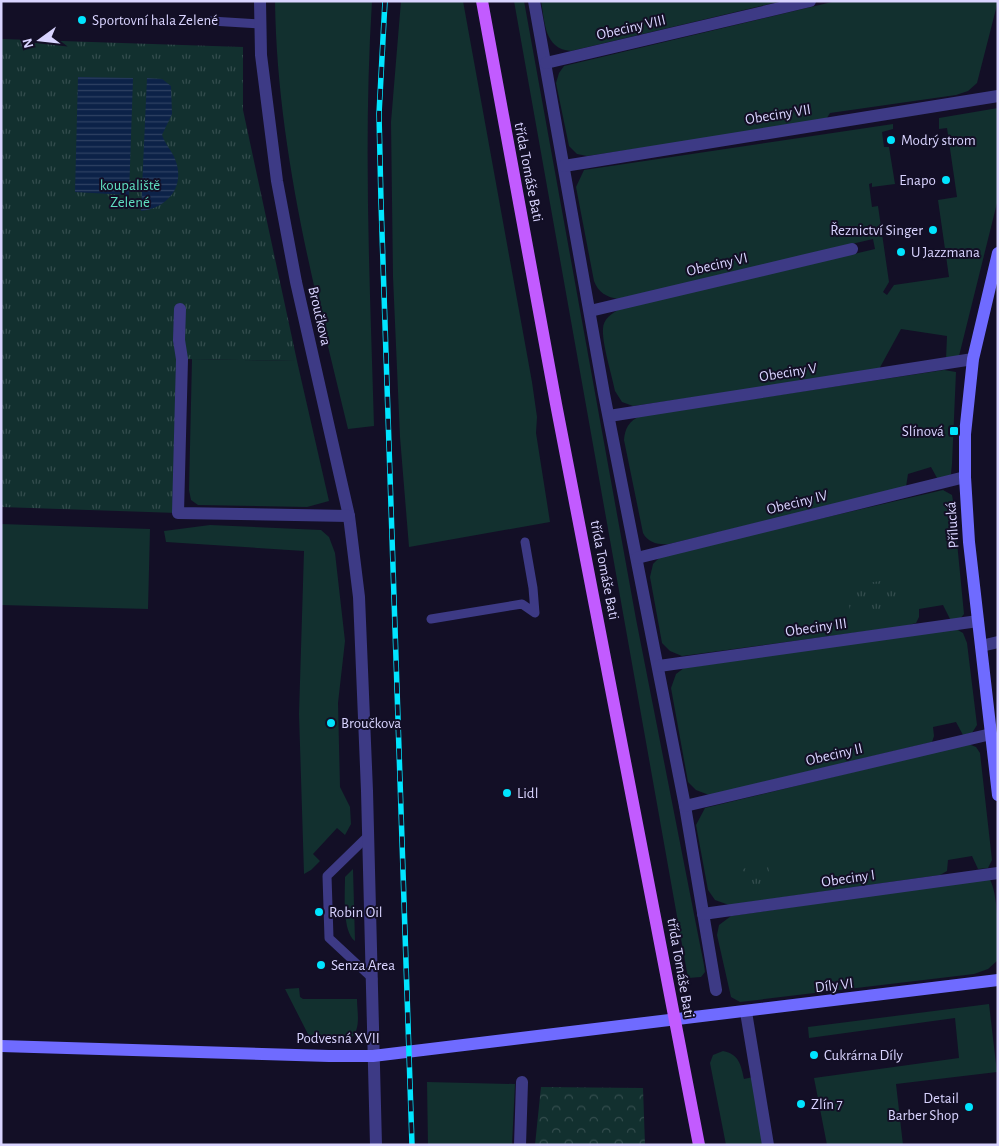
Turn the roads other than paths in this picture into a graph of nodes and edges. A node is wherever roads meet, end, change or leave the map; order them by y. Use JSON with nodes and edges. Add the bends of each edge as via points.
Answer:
{"nodes":[{"id":1,"x":260,"y":1,"type":"edge"},
{"id":2,"x":482,"y":1,"type":"edge"},
{"id":3,"x":534,"y":1,"type":"edge"},
{"id":4,"x":810,"y":1,"type":"edge"},
{"id":5,"x":211,"y":21,"type":"dead end"},
{"id":6,"x":260,"y":24,"type":"junction"},
{"id":7,"x":546,"y":63,"type":"junction"},
{"id":8,"x":998,"y":96,"type":"edge"},
{"id":9,"x":564,"y":166,"type":"junction"},
{"id":10,"x":852,"y":249,"type":"dead end"},
{"id":11,"x":998,"y":253,"type":"edge"},
{"id":12,"x":180,"y":309,"type":"dead end"},
{"id":13,"x":590,"y":311,"type":"junction"},
{"id":14,"x":973,"y":359,"type":"junction"},
{"id":15,"x":609,"y":416,"type":"junction"},
{"id":16,"x":965,"y":477,"type":"junction"},
{"id":17,"x":349,"y":516,"type":"junction"},
{"id":18,"x":525,"y":542,"type":"dead end"},
{"id":19,"x":637,"y":558,"type":"junction"},
{"id":20,"x":431,"y":619,"type":"dead end"},
{"id":21,"x":978,"y":621,"type":"junction"},
{"id":22,"x":998,"y":642,"type":"edge"},
{"id":23,"x":981,"y":646,"type":"junction"},
{"id":24,"x":659,"y":666,"type":"junction"},
{"id":25,"x":991,"y":734,"type":"junction"},
{"id":26,"x":998,"y":795,"type":"edge"},
{"id":27,"x":685,"y":806,"type":"junction"},
{"id":28,"x":368,"y":836,"type":"junction"},
{"id":29,"x":998,"y":874,"type":"edge"},
{"id":30,"x":703,"y":914,"type":"junction"},
{"id":31,"x":373,"y":979,"type":"junction"},
{"id":32,"x":998,"y":980,"type":"edge"},
{"id":33,"x":716,"y":990,"type":"dead end"},
{"id":34,"x":746,"y":1012,"type":"junction"},
{"id":35,"x":674,"y":1018,"type":"junction"},
{"id":36,"x":1,"y":1046,"type":"edge"},
{"id":37,"x":373,"y":1056,"type":"junction"},
{"id":38,"x":522,"y":1082,"type":"dead end"},
{"id":39,"x":376,"y":1145,"type":"edge"},
{"id":40,"x":520,"y":1145,"type":"edge"},
{"id":41,"x":698,"y":1145,"type":"edge"},
{"id":42,"x":768,"y":1145,"type":"edge"}],
"edges":[{"from":1,"to":6,"type":"street","name":"Broučkova"},
{"from":2,"to":35,"type":"main road","name":"třída Tomáše Bati"},
{"from":3,"to":7,"type":"street"},
{"from":4,"to":7,"type":"street","name":"Obeciny VIII"},
{"from":5,"to":6,"type":"lane"},
{"from":6,"to":17,"type":"street","name":"Broučkova","via":[[270,133],[286,232]]},
{"from":7,"to":9,"type":"street"},
{"from":8,"to":9,"type":"street","name":"Obeciny VII"},
{"from":9,"to":13,"type":"street"},
{"from":10,"to":13,"type":"street","name":"Obeciny VI"},
{"from":11,"to":14,"type":"street","name":"Přílucká"},
{"from":12,"to":17,"type":"street","via":[[178,512]]},
{"from":13,"to":15,"type":"street"},
{"from":14,"to":15,"type":"street","name":"Obeciny V"},
{"from":14,"to":16,"type":"street","name":"Přílucká","via":[[965,434]]},
{"from":15,"to":19,"type":"street"},
{"from":16,"to":19,"type":"street","name":"Obeciny IV"},
{"from":16,"to":21,"type":"street","name":"Přílucká"},
{"from":17,"to":28,"type":"street","name":"Broučkova","via":[[362,643]]},
{"from":18,"to":20,"type":"lane","via":[[535,613],[522,604]]},
{"from":19,"to":24,"type":"street"},
{"from":21,"to":23,"type":"street","name":"Přílucká"},
{"from":21,"to":24,"type":"street","name":"Obeciny III"},
{"from":22,"to":23,"type":"street"},
{"from":23,"to":25,"type":"street","name":"Přílucká"},
{"from":24,"to":27,"type":"street"},
{"from":25,"to":26,"type":"street","name":"Přílucká"},
{"from":25,"to":27,"type":"street","name":"Obeciny II"},
{"from":27,"to":30,"type":"street"},
{"from":28,"to":31,"type":"street","name":"Broučkova"},
{"from":28,"to":31,"type":"lane","via":[[327,876],[327,884],[329,938]]},
{"from":29,"to":30,"type":"street","name":"Obeciny I"},
{"from":30,"to":33,"type":"street"},
{"from":31,"to":37,"type":"street","name":"Broučkova"},
{"from":32,"to":34,"type":"street","name":"Díly VI"},
{"from":34,"to":35,"type":"street","name":"Díly VI"},
{"from":34,"to":42,"type":"street"},
{"from":35,"to":37,"type":"street","name":"Podvesná XVII"},
{"from":35,"to":41,"type":"main road","name":"třída Tomáše Bati"},
{"from":36,"to":37,"type":"street","name":"Podvesná XVII"},
{"from":37,"to":39,"type":"street","name":"Broučkova"},
{"from":38,"to":40,"type":"street"}]}
